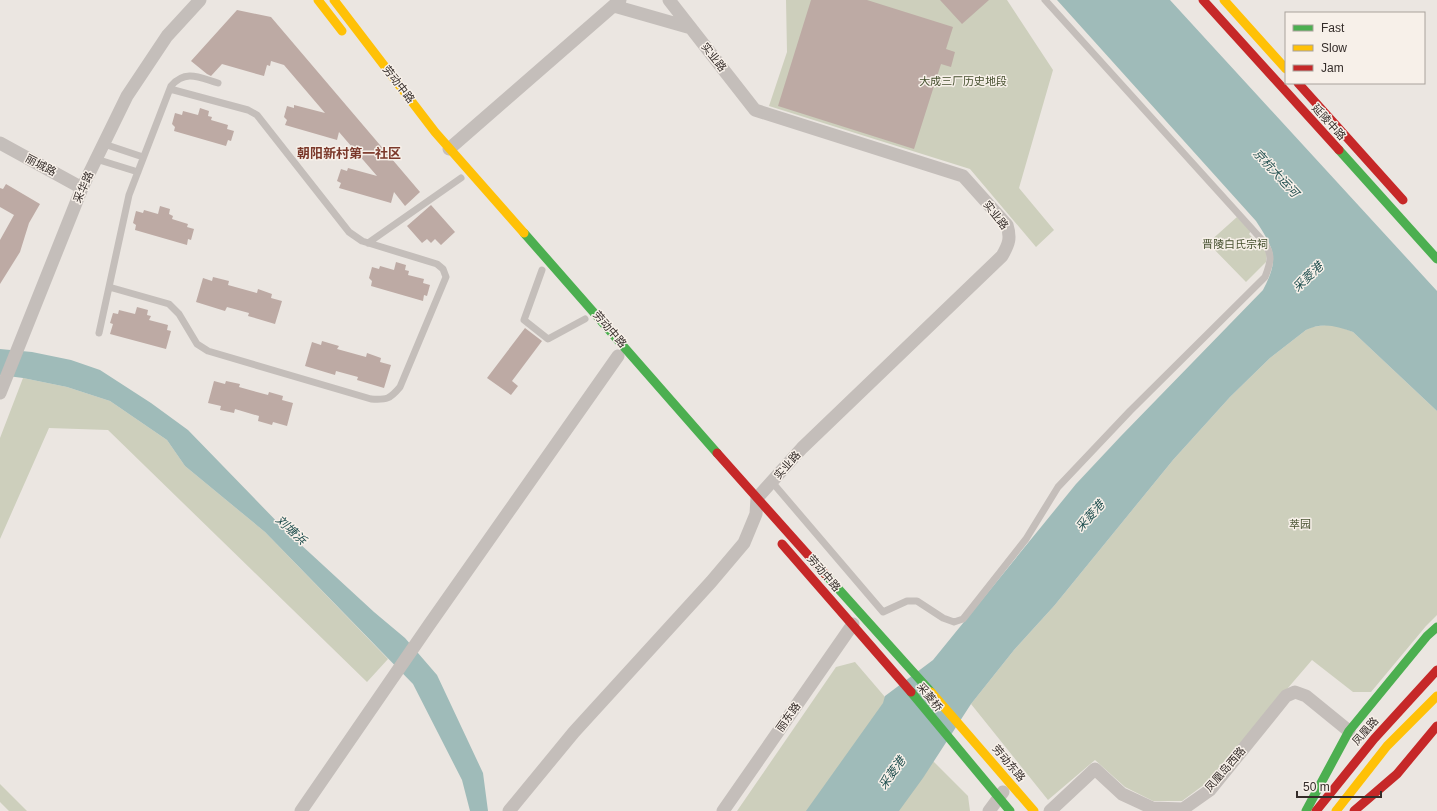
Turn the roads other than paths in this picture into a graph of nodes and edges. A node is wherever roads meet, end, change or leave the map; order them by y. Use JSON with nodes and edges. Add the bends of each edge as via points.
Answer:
{"nodes":[{"id":1,"x":200,"y":0,"type":"edge"},
{"id":2,"x":318,"y":0,"type":"edge"},
{"id":3,"x":334,"y":0,"type":"edge"},
{"id":4,"x":669,"y":0,"type":"edge"},
{"id":5,"x":1045,"y":0,"type":"edge"},
{"id":6,"x":1203,"y":0,"type":"edge"},
{"id":7,"x":1224,"y":0,"type":"edge"},
{"id":8,"x":617,"y":3,"type":"edge"},
{"id":9,"x":691,"y":28,"type":"junction"},
{"id":10,"x":348,"y":38,"type":"dead end"},
{"id":11,"x":1285,"y":68,"type":"edge"},
{"id":12,"x":218,"y":83,"type":"dead end"},
{"id":13,"x":1299,"y":84,"type":"edge"},
{"id":14,"x":170,"y":89,"type":"junction"},
{"id":15,"x":0,"y":143,"type":"edge"},
{"id":16,"x":104,"y":144,"type":"junction"},
{"id":17,"x":449,"y":149,"type":"junction"},
{"id":18,"x":143,"y":157,"type":"junction"},
{"id":19,"x":96,"y":158,"type":"junction"},
{"id":20,"x":138,"y":172,"type":"junction"},
{"id":21,"x":461,"y":178,"type":"dead end"},
{"id":22,"x":82,"y":188,"type":"junction"},
{"id":23,"x":1410,"y":208,"type":"dead end"},
{"id":24,"x":368,"y":243,"type":"junction"},
{"id":25,"x":1437,"y":259,"type":"edge"},
{"id":26,"x":542,"y":270,"type":"dead end"},
{"id":27,"x":109,"y":287,"type":"junction"},
{"id":28,"x":585,"y":319,"type":"dead end"},
{"id":29,"x":99,"y":333,"type":"dead end"},
{"id":30,"x":618,"y":357,"type":"dead end"},
{"id":31,"x":0,"y":393,"type":"edge"},
{"id":32,"x":772,"y":482,"type":"junction"},
{"id":33,"x":751,"y":500,"type":"junction"},
{"id":34,"x":756,"y":514,"type":"junction"},
{"id":35,"x":765,"y":524,"type":"dead end"},
{"id":36,"x":775,"y":536,"type":"dead end"},
{"id":37,"x":852,"y":624,"type":"junction"},
{"id":38,"x":1437,"y":627,"type":"edge"},
{"id":39,"x":904,"y":660,"type":"joint"},
{"id":40,"x":891,"y":668,"type":"joint"},
{"id":41,"x":1437,"y":670,"type":"edge"},
{"id":42,"x":1437,"y":696,"type":"edge"},
{"id":43,"x":1437,"y":726,"type":"edge"},
{"id":44,"x":965,"y":730,"type":"joint"},
{"id":45,"x":1349,"y":730,"type":"junction"},
{"id":46,"x":1009,"y":782,"type":"junction"},
{"id":47,"x":999,"y":798,"type":"junction"},
{"id":48,"x":301,"y":811,"type":"edge"},
{"id":49,"x":508,"y":811,"type":"edge"},
{"id":50,"x":723,"y":811,"type":"edge"},
{"id":51,"x":989,"y":811,"type":"edge"},
{"id":52,"x":1010,"y":811,"type":"edge"},
{"id":53,"x":1034,"y":811,"type":"edge"},
{"id":54,"x":1050,"y":811,"type":"edge"},
{"id":55,"x":1306,"y":811,"type":"edge"},
{"id":56,"x":1316,"y":811,"type":"edge"},
{"id":57,"x":1336,"y":811,"type":"edge"},
{"id":58,"x":1354,"y":811,"type":"edge"}],
"edges":[{"from":1,"to":16,"type":"street","name":"采华路","via":[[167,36],[127,96]]},
{"from":2,"to":10,"type":"main road"},
{"from":3,"to":17,"type":"main road","name":"劳动中路"},
{"from":4,"to":9,"type":"street","name":"实业路"},
{"from":5,"to":32,"type":"lane","via":[[1263,241],[1269,249],[1270,264],[1265,277],[1130,411],[1058,487],[1026,539],[962,619],[954,622],[942,618],[917,600],[907,600],[883,612]]},
{"from":6,"to":25,"type":"main road","name":"延陵中路"},
{"from":7,"to":11,"type":"main road"},
{"from":8,"to":9,"type":"street"},
{"from":8,"to":17,"type":"street"},
{"from":9,"to":32,"type":"street","name":"实业路","via":[[755,110],[963,176],[1007,225],[1010,235],[1008,247],[1002,256],[802,448]]},
{"from":12,"to":14,"type":"lane","via":[[188,75],[176,80]]},
{"from":13,"to":23,"type":"main road","name":"延陵中路"},
{"from":14,"to":18,"type":"lane"},
{"from":14,"to":24,"type":"lane","via":[[258,115],[349,232]]},
{"from":15,"to":22,"type":"street","name":"丽城路"},
{"from":16,"to":18,"type":"lane"},
{"from":16,"to":19,"type":"street","name":"采华路"},
{"from":17,"to":33,"type":"main road","name":"劳动中路"},
{"from":18,"to":20,"type":"lane"},
{"from":19,"to":20,"type":"lane"},
{"from":19,"to":22,"type":"street","name":"采华路"},
{"from":20,"to":27,"type":"lane","via":[[129,195]]},
{"from":21,"to":24,"type":"lane"},
{"from":22,"to":31,"type":"street","name":"采华路"},
{"from":24,"to":27,"type":"lane","via":[[437,264],[446,277],[400,387],[393,396],[384,400],[371,399],[208,351],[197,344],[180,314],[169,304]]},
{"from":26,"to":28,"type":"lane","via":[[524,320],[548,339]]},
{"from":27,"to":29,"type":"lane"},
{"from":30,"to":48,"type":"street"},
{"from":32,"to":33,"type":"street","name":"实业路"},
{"from":33,"to":34,"type":"street"},
{"from":33,"to":39,"type":"main road","name":"劳动中路"},
{"from":34,"to":35,"type":"main road"},
{"from":34,"to":49,"type":"street","via":[[744,543],[574,732]]},
{"from":36,"to":37,"type":"main road","name":"劳动中路"},
{"from":37,"to":40,"type":"main road","name":"劳动中路"},
{"from":37,"to":50,"type":"street","name":"丽东路"},
{"from":38,"to":45,"type":"main road"},
{"from":39,"to":44,"type":"main road","name":"采菱桥"},
{"from":40,"to":47,"type":"main road","name":"采菱桥"},
{"from":41,"to":56,"type":"main road","name":"凤凰路","via":[[1374,738]]},
{"from":42,"to":57,"type":"main road","via":[[1387,746]]},
{"from":43,"to":58,"type":"main road","via":[[1397,774]]},
{"from":44,"to":46,"type":"main road","name":"劳动东路"},
{"from":45,"to":54,"type":"street","name":"凤凰岛西路","via":[[1306,696],[1296,692],[1286,696],[1210,790],[1183,808],[1152,808],[1122,794],[1095,769]]},
{"from":45,"to":55,"type":"main road"},
{"from":46,"to":47,"type":"street"},
{"from":46,"to":53,"type":"main road","name":"劳动东路"},
{"from":47,"to":51,"type":"street"},
{"from":47,"to":52,"type":"main road"}]}
